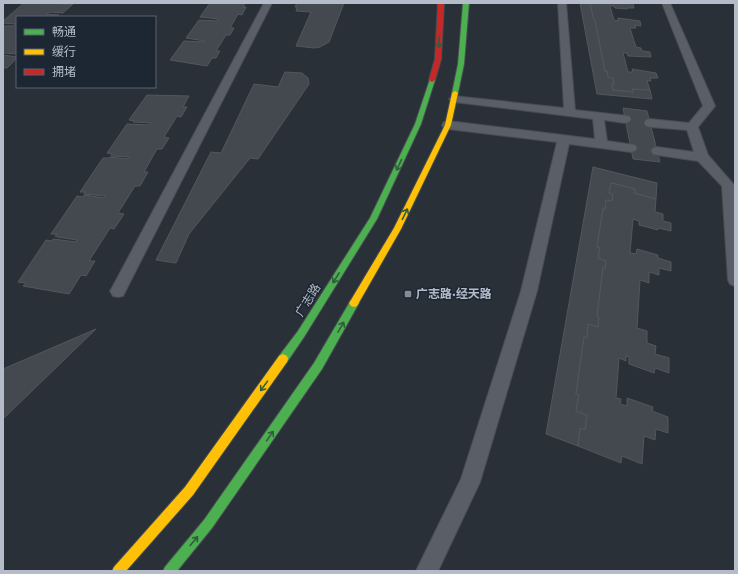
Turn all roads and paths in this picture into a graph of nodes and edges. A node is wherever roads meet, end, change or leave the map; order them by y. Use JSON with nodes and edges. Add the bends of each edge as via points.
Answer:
{"nodes":[{"id":1,"x":268,"y":3,"type":"edge"},
{"id":2,"x":441,"y":3,"type":"edge"},
{"id":3,"x":466,"y":3,"type":"edge"},
{"id":4,"x":562,"y":3,"type":"edge"},
{"id":5,"x":666,"y":3,"type":"edge"},
{"id":6,"x":454,"y":99,"type":"junction"},
{"id":7,"x":570,"y":113,"type":"junction"},
{"id":8,"x":598,"y":116,"type":"junction"},
{"id":9,"x":625,"y":119,"type":"dead end"},
{"id":10,"x":650,"y":122,"type":"dead end"},
{"id":11,"x":448,"y":125,"type":"junction"},
{"id":12,"x":692,"y":127,"type":"junction"},
{"id":13,"x":564,"y":139,"type":"junction"},
{"id":14,"x":601,"y":144,"type":"junction"},
{"id":15,"x":631,"y":148,"type":"dead end"},
{"id":16,"x":657,"y":151,"type":"dead end"},
{"id":17,"x":702,"y":157,"type":"junction"},
{"id":18,"x":735,"y":280,"type":"edge"},
{"id":19,"x":118,"y":291,"type":"dead end"},
{"id":20,"x":118,"y":571,"type":"edge"},
{"id":21,"x":169,"y":571,"type":"edge"},
{"id":22,"x":427,"y":571,"type":"edge"}],
"edges":[{"from":1,"to":19,"type":"lane"},
{"from":2,"to":20,"type":"street","name":"广志路","one_way":true,"via":[[438,59],[418,124],[373,219],[301,334],[189,491]]},
{"from":3,"to":6,"type":"street","via":[[461,64]]},
{"from":4,"to":7,"type":"lane"},
{"from":5,"to":12,"type":"lane","via":[[709,106]]},
{"from":6,"to":7,"type":"lane"},
{"from":6,"to":11,"type":"street"},
{"from":7,"to":8,"type":"lane"},
{"from":8,"to":9,"type":"lane"},
{"from":8,"to":14,"type":"lane"},
{"from":10,"to":12,"type":"lane"},
{"from":11,"to":13,"type":"lane"},
{"from":21,"to":11,"type":"street","one_way":true,"via":[[208,524],[318,366],[397,229]]},
{"from":12,"to":17,"type":"lane"},
{"from":13,"to":14,"type":"lane"},
{"from":13,"to":22,"type":"lane","via":[[529,291],[470,482]]},
{"from":14,"to":15,"type":"lane"},
{"from":16,"to":17,"type":"lane"},
{"from":17,"to":18,"type":"lane","via":[[728,185]]}]}
